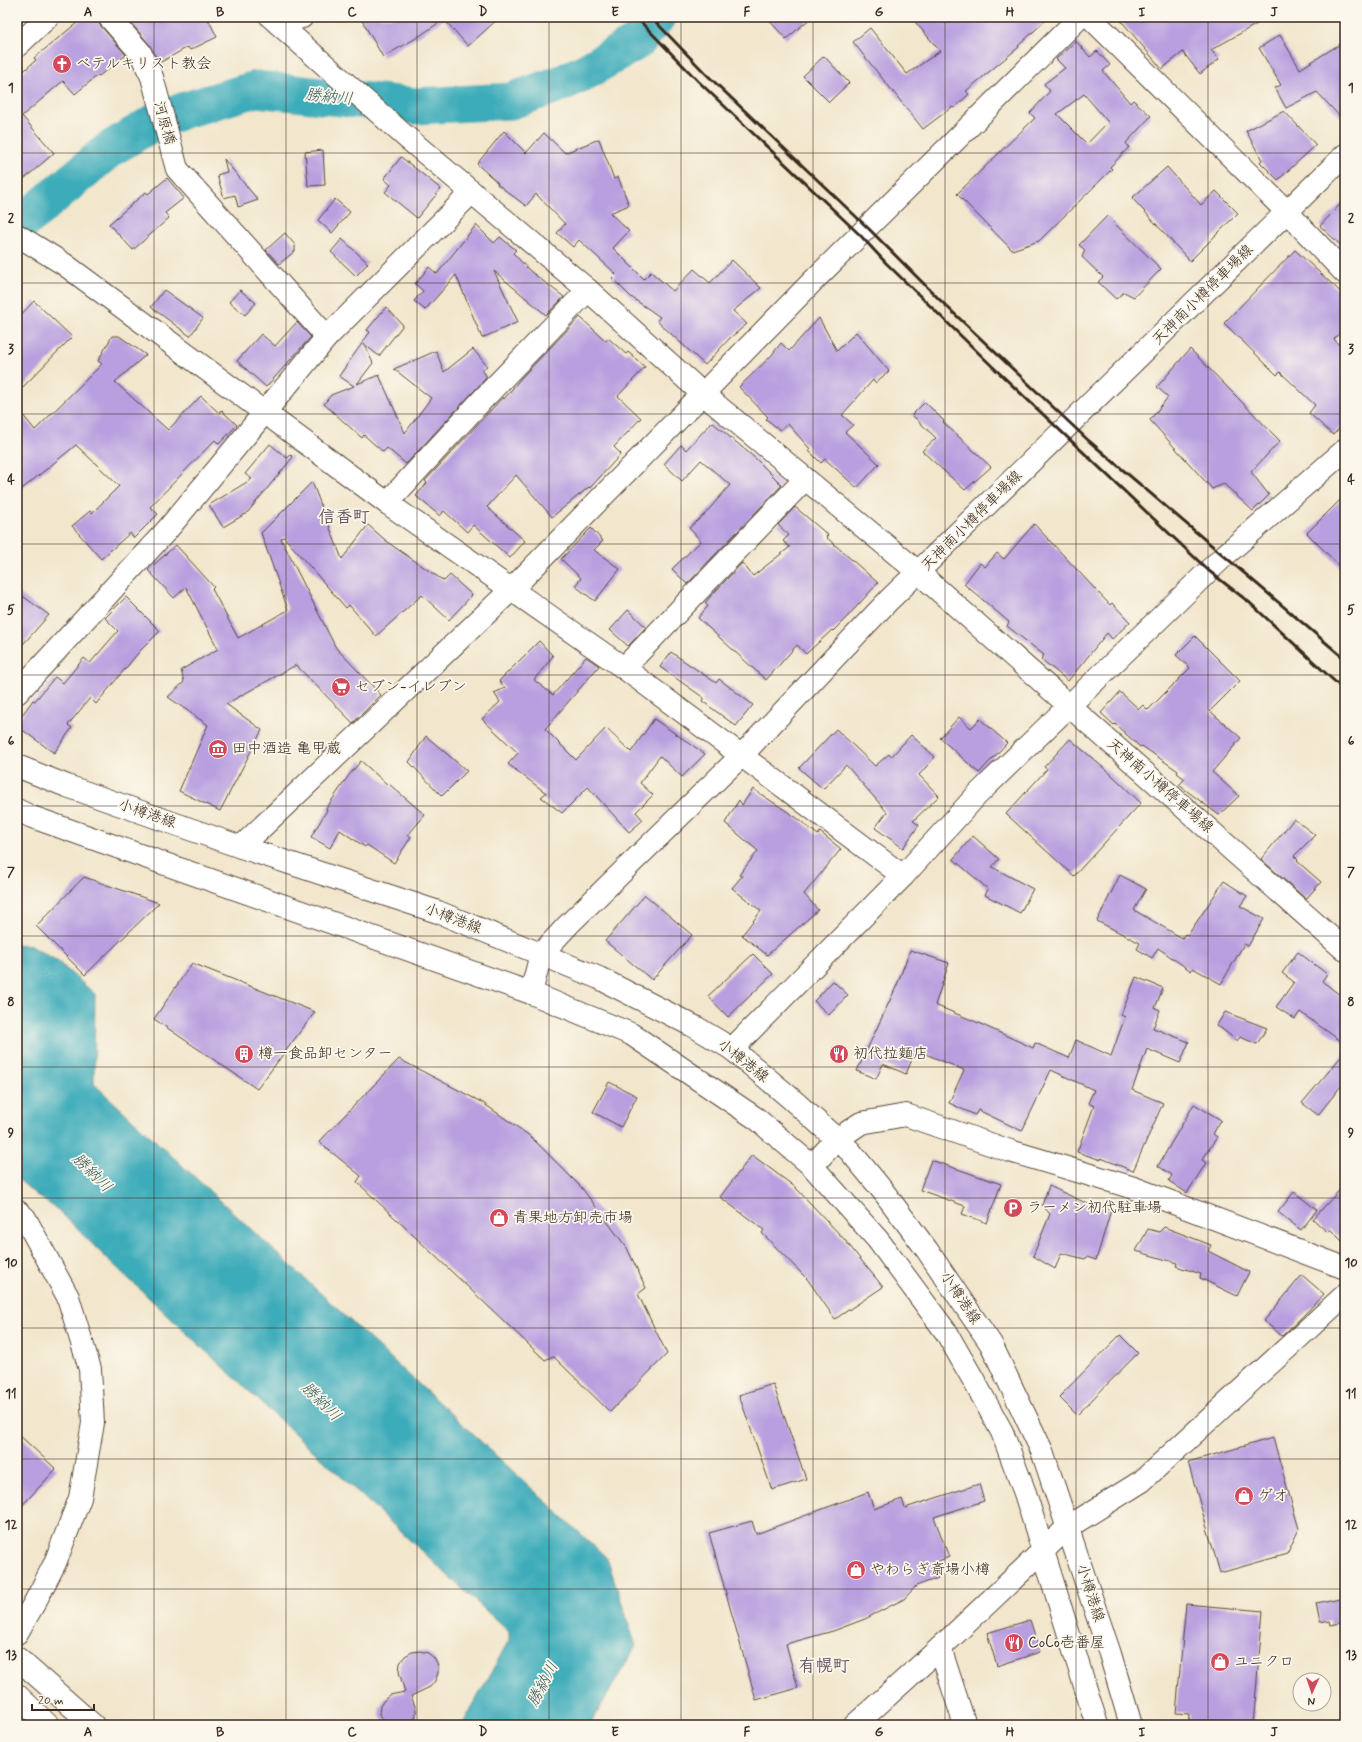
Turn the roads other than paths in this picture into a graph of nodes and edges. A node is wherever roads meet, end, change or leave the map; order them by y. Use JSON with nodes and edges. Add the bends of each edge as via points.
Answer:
{"nodes":[{"id":1,"x":48,"y":17,"type":"edge"},
{"id":2,"x":109,"y":17,"type":"edge"},
{"id":3,"x":302,"y":17,"type":"edge"},
{"id":4,"x":1080,"y":17,"type":"edge"},
{"id":5,"x":1090,"y":17,"type":"edge"},
{"id":6,"x":275,"y":21,"type":"edge"},
{"id":7,"x":17,"y":46,"type":"edge"},
{"id":8,"x":1345,"y":155,"type":"edge"},
{"id":9,"x":472,"y":192,"type":"junction"},
{"id":10,"x":1286,"y":211,"type":"junction"},
{"id":11,"x":17,"y":235,"type":"edge"},
{"id":12,"x":1345,"y":273,"type":"edge"},
{"id":13,"x":588,"y":290,"type":"junction"},
{"id":14,"x":327,"y":337,"type":"junction"},
{"id":15,"x":703,"y":394,"type":"junction"},
{"id":16,"x":265,"y":411,"type":"junction"},
{"id":17,"x":1345,"y":450,"type":"edge"},
{"id":18,"x":805,"y":480,"type":"junction"},
{"id":19,"x":387,"y":503,"type":"junction"},
{"id":20,"x":918,"y":572,"type":"junction"},
{"id":21,"x":512,"y":589,"type":"junction"},
{"id":22,"x":624,"y":668,"type":"junction"},
{"id":23,"x":17,"y":693,"type":"edge"},
{"id":24,"x":1069,"y":706,"type":"junction"},
{"id":25,"x":741,"y":756,"type":"junction"},
{"id":26,"x":17,"y":766,"type":"edge"},
{"id":27,"x":17,"y":810,"type":"edge"},
{"id":28,"x":241,"y":847,"type":"junction"},
{"id":29,"x":902,"y":876,"type":"junction"},
{"id":30,"x":1345,"y":950,"type":"edge"},
{"id":31,"x":541,"y":954,"type":"junction"},
{"id":32,"x":531,"y":993,"type":"junction"},
{"id":33,"x":732,"y":1049,"type":"junction"},
{"id":34,"x":836,"y":1140,"type":"junction"},
{"id":35,"x":812,"y":1166,"type":"junction"},
{"id":36,"x":17,"y":1211,"type":"edge"},
{"id":37,"x":1345,"y":1268,"type":"edge"},
{"id":38,"x":1345,"y":1295,"type":"edge"},
{"id":39,"x":1068,"y":1527,"type":"junction"},
{"id":40,"x":1042,"y":1551,"type":"junction"},
{"id":41,"x":17,"y":1633,"type":"edge"},
{"id":42,"x":940,"y":1648,"type":"junction"},
{"id":43,"x":17,"y":1658,"type":"edge"},
{"id":44,"x":17,"y":1695,"type":"edge"},
{"id":45,"x":48,"y":1725,"type":"edge"},
{"id":46,"x":94,"y":1725,"type":"edge"},
{"id":47,"x":855,"y":1725,"type":"edge"},
{"id":48,"x":965,"y":1725,"type":"edge"},
{"id":49,"x":1097,"y":1725,"type":"edge"},
{"id":50,"x":1131,"y":1725,"type":"edge"}],
"edges":[{"from":1,"to":7,"type":"street"},
{"from":2,"to":14,"type":"street","name":"河原橋","via":[[140,52],[152,77],[177,169]]},
{"from":3,"to":6,"type":"street"},
{"from":4,"to":15,"type":"street","via":[[812,282]]},
{"from":5,"to":10,"type":"street"},
{"from":6,"to":9,"type":"street"},
{"from":8,"to":10,"type":"street","name":"天神南小樽停車場線"},
{"from":9,"to":13,"type":"street"},
{"from":9,"to":14,"type":"street"},
{"from":10,"to":12,"type":"street"},
{"from":10,"to":20,"type":"street","name":"天神南小樽停車場線","via":[[1173,325]]},
{"from":11,"to":16,"type":"street","via":[[64,264]]},
{"from":13,"to":15,"type":"street"},
{"from":13,"to":19,"type":"street","via":[[483,398]]},
{"from":14,"to":16,"type":"street"},
{"from":15,"to":18,"type":"street"},
{"from":15,"to":21,"type":"street"},
{"from":16,"to":19,"type":"street"},
{"from":16,"to":23,"type":"street","via":[[167,530]]},
{"from":17,"to":24,"type":"street","via":[[1224,556]]},
{"from":18,"to":20,"type":"street"},
{"from":18,"to":22,"type":"street"},
{"from":19,"to":21,"type":"street"},
{"from":20,"to":24,"type":"street","name":"天神南小樽停車場線"},
{"from":20,"to":25,"type":"street"},
{"from":21,"to":22,"type":"street"},
{"from":21,"to":28,"type":"street"},
{"from":22,"to":25,"type":"street"},
{"from":24,"to":29,"type":"street","via":[[977,795]]},
{"from":24,"to":30,"type":"street","name":"天神南小樽停車場線"},
{"from":25,"to":29,"type":"street"},
{"from":25,"to":31,"type":"street"},
{"from":26,"to":28,"type":"street","name":"小樽港線"},
{"from":27,"to":32,"type":"street","name":"小樽港線"},
{"from":28,"to":31,"type":"street","name":"小樽港線","via":[[438,912]]},
{"from":29,"to":33,"type":"street"},
{"from":31,"to":32,"type":"street"},
{"from":31,"to":33,"type":"street","name":"小樽港線","via":[[599,978],[697,1028]]},
{"from":32,"to":35,"type":"street","name":"小樽港線","via":[[631,1034],[758,1119]]},
{"from":33,"to":34,"type":"street","name":"小樽港線"},
{"from":34,"to":35,"type":"street"},
{"from":34,"to":37,"type":"street","via":[[861,1123],[906,1115],[1134,1188]]},
{"from":34,"to":39,"type":"street","name":"小樽港線","via":[[850,1152],[883,1191],[991,1344],[1042,1451]]},
{"from":35,"to":40,"type":"street","name":"小樽港線","via":[[878,1240],[946,1332],[1002,1432],[1025,1493]]},
{"from":36,"to":41,"type":"street","via":[[25,1218],[68,1297],[90,1369],[93,1423],[80,1498],[55,1563]]},
{"from":38,"to":39,"type":"street","via":[[1142,1481]]},
{"from":39,"to":40,"type":"street"},
{"from":39,"to":50,"type":"street","name":"小樽港線"},
{"from":40,"to":42,"type":"street"},
{"from":40,"to":49,"type":"street","name":"小樽港線"},
{"from":42,"to":47,"type":"street"},
{"from":42,"to":48,"type":"street"},
{"from":43,"to":46,"type":"street"},
{"from":44,"to":45,"type":"street"}]}
